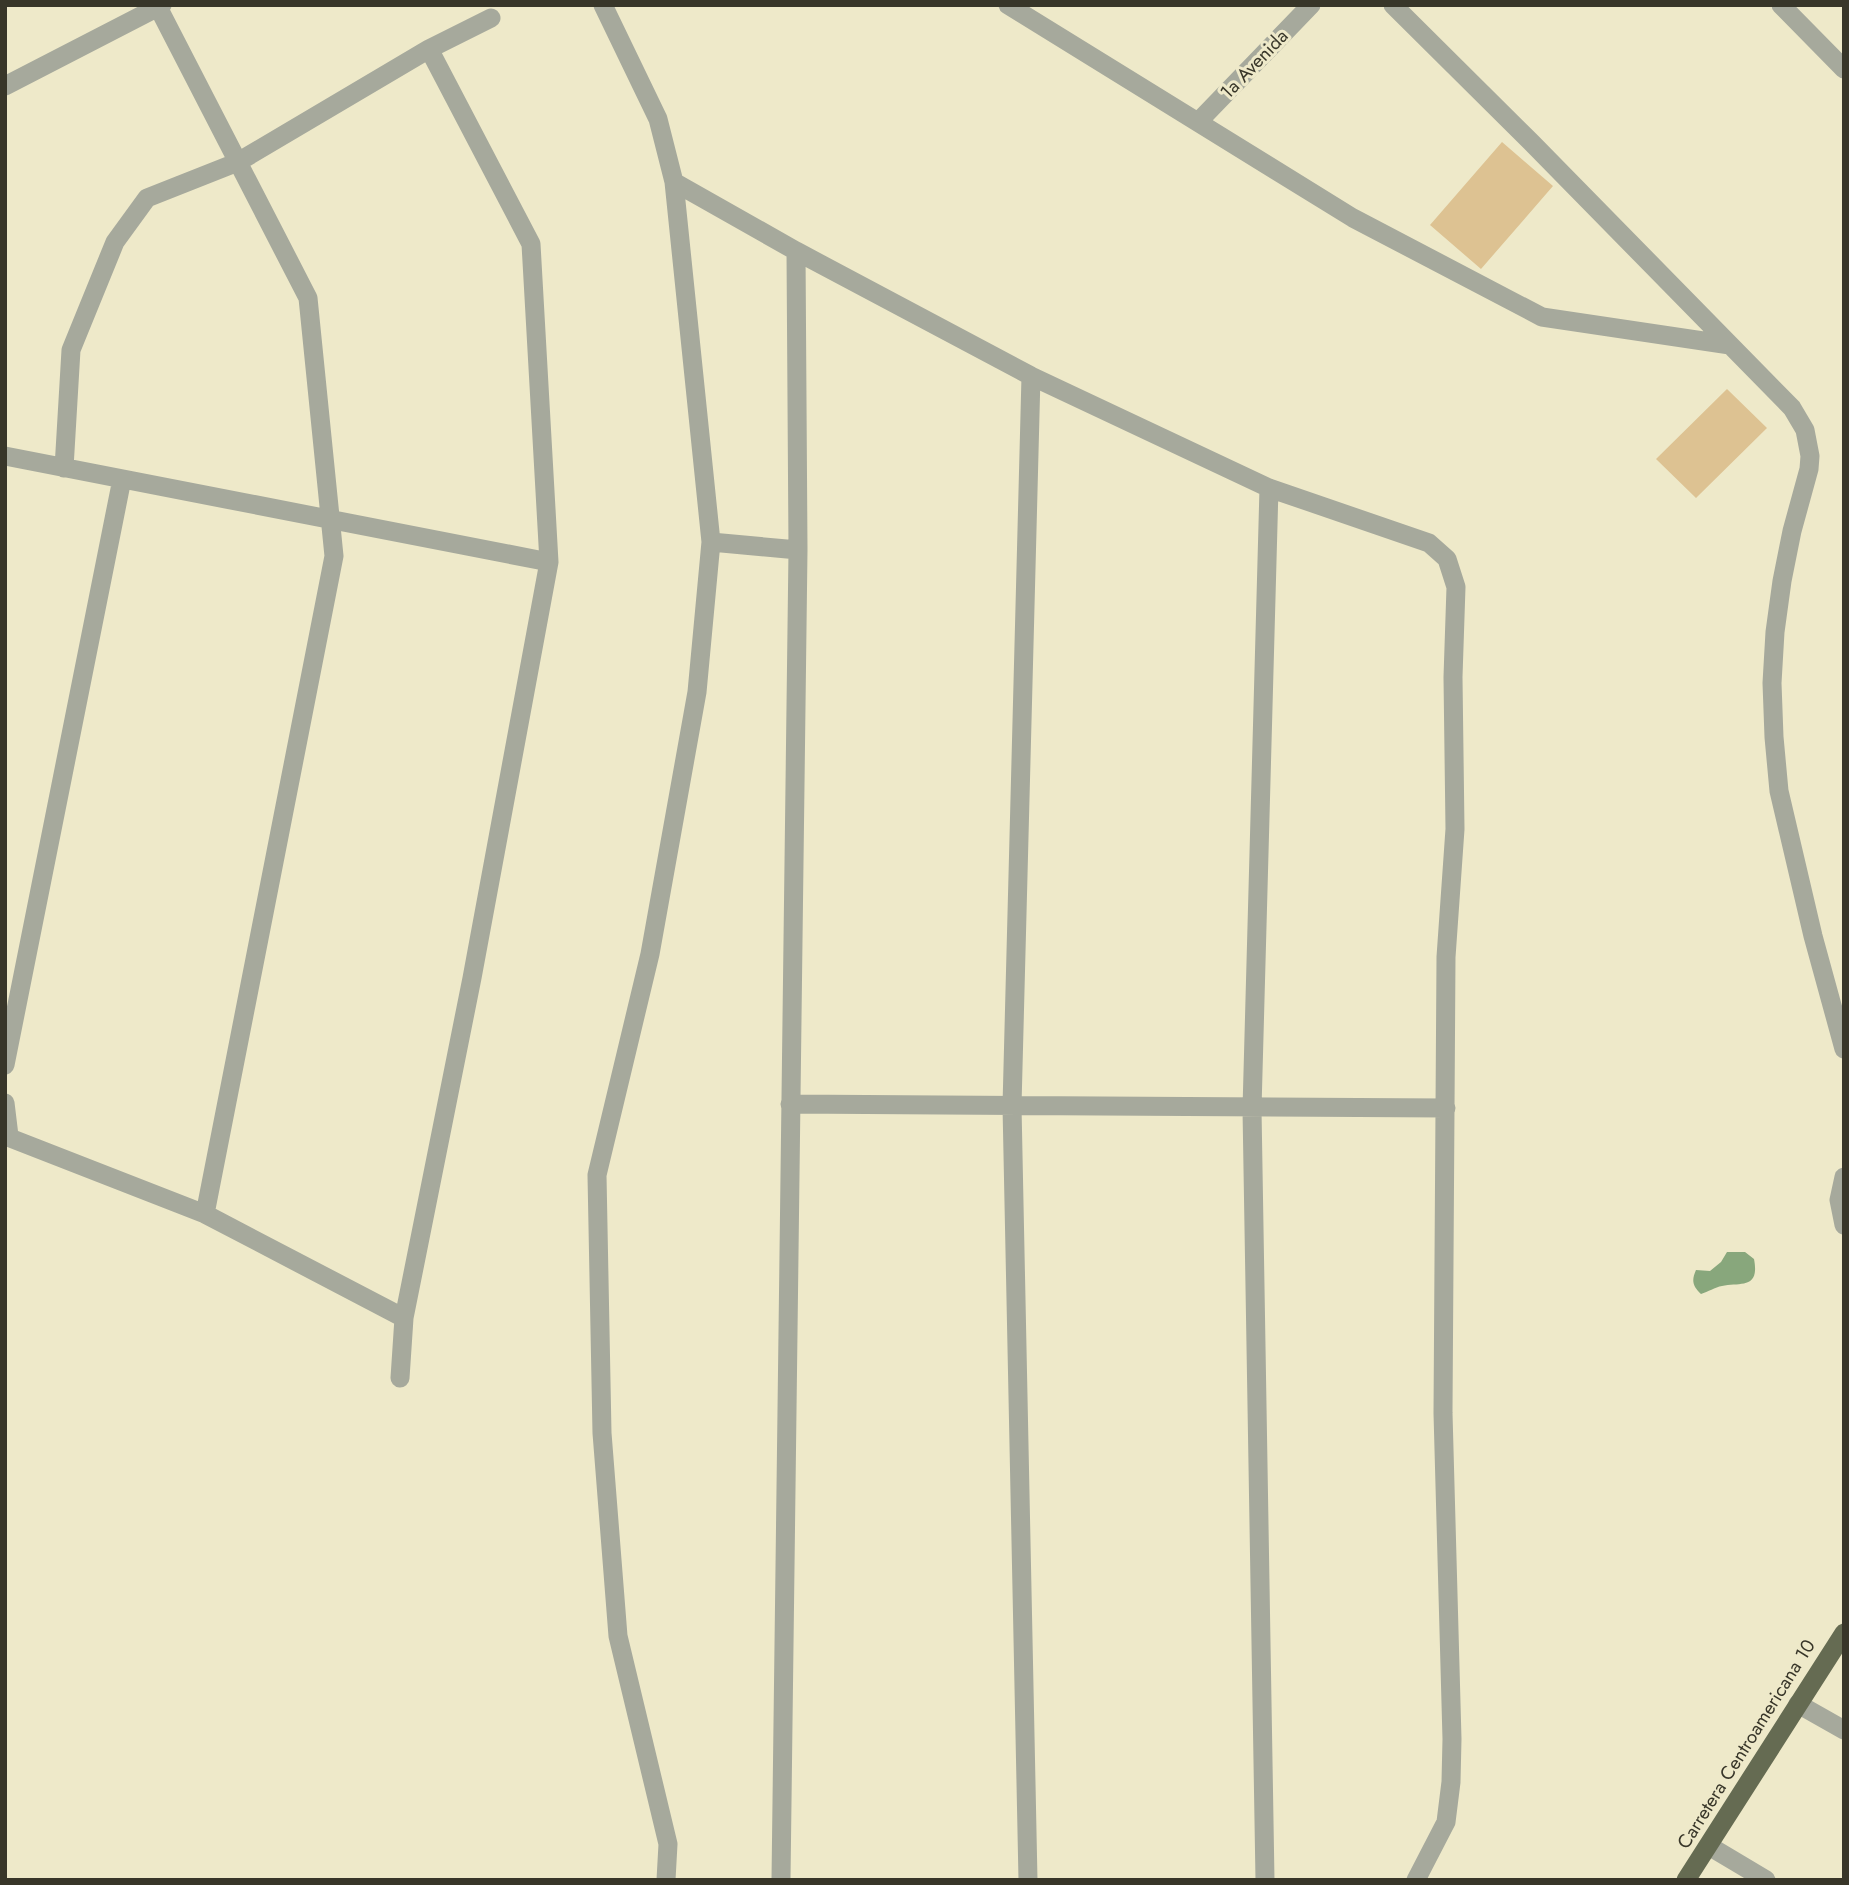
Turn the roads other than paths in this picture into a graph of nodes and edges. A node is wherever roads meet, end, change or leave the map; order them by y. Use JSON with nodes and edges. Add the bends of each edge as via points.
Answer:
{"nodes":[{"id":1,"x":603,"y":5,"type":"edge"},
{"id":2,"x":1008,"y":5,"type":"edge"},
{"id":3,"x":1311,"y":5,"type":"edge"},
{"id":4,"x":1393,"y":5,"type":"edge"},
{"id":5,"x":1781,"y":5,"type":"edge"},
{"id":6,"x":160,"y":6,"type":"edge"},
{"id":7,"x":491,"y":18,"type":"dead end"},
{"id":8,"x":429,"y":49,"type":"junction"},
{"id":9,"x":1844,"y":69,"type":"edge"},
{"id":10,"x":5,"y":86,"type":"edge"},
{"id":11,"x":1198,"y":122,"type":"junction"},
{"id":12,"x":238,"y":162,"type":"junction"},
{"id":13,"x":674,"y":182,"type":"junction"},
{"id":14,"x":796,"y":251,"type":"junction"},
{"id":15,"x":1730,"y":345,"type":"junction"},
{"id":16,"x":1031,"y":376,"type":"junction"},
{"id":17,"x":5,"y":456,"type":"edge"},
{"id":18,"x":64,"y":468,"type":"junction"},
{"id":19,"x":122,"y":479,"type":"junction"},
{"id":20,"x":1269,"y":488,"type":"junction"},
{"id":21,"x":330,"y":519,"type":"junction"},
{"id":22,"x":711,"y":542,"type":"junction"},
{"id":23,"x":798,"y":550,"type":"junction"},
{"id":24,"x":549,"y":562,"type":"junction"},
{"id":25,"x":1844,"y":1049,"type":"edge"},
{"id":26,"x":5,"y":1065,"type":"edge"},
{"id":27,"x":5,"y":1103,"type":"edge"},
{"id":28,"x":790,"y":1104,"type":"junction"},
{"id":29,"x":1012,"y":1106,"type":"junction"},
{"id":30,"x":1446,"y":1108,"type":"junction"},
{"id":31,"x":1252,"y":1109,"type":"junction"},
{"id":32,"x":7,"y":1136,"type":"edge"},
{"id":33,"x":1844,"y":1177,"type":"edge"},
{"id":34,"x":205,"y":1214,"type":"junction"},
{"id":35,"x":1844,"y":1225,"type":"edge"},
{"id":36,"x":404,"y":1318,"type":"junction"},
{"id":37,"x":400,"y":1378,"type":"dead end"},
{"id":38,"x":1844,"y":1633,"type":"edge"},
{"id":39,"x":1798,"y":1704,"type":"junction"},
{"id":40,"x":1844,"y":1730,"type":"edge"},
{"id":41,"x":1709,"y":1846,"type":"junction"},
{"id":42,"x":666,"y":1880,"type":"edge"},
{"id":43,"x":780,"y":1880,"type":"edge"},
{"id":44,"x":1028,"y":1880,"type":"edge"},
{"id":45,"x":1265,"y":1880,"type":"edge"},
{"id":46,"x":1416,"y":1880,"type":"edge"},
{"id":47,"x":1686,"y":1880,"type":"edge"},
{"id":48,"x":1766,"y":1880,"type":"edge"}],
"edges":[{"from":1,"to":13,"type":"street","via":[[658,118]]},
{"from":2,"to":11,"type":"street"},
{"from":3,"to":11,"type":"street","name":"1a Avenida"},
{"from":4,"to":15,"type":"street"},
{"from":5,"to":9,"type":"street"},
{"from":6,"to":10,"type":"street"},
{"from":6,"to":12,"type":"street"},
{"from":7,"to":8,"type":"street"},
{"from":8,"to":12,"type":"street"},
{"from":8,"to":24,"type":"street","via":[[531,244]]},
{"from":11,"to":15,"type":"street","via":[[1353,218],[1542,317]]},
{"from":12,"to":18,"type":"street","via":[[146,198],[115,242],[71,350]]},
{"from":12,"to":21,"type":"street","via":[[308,298]]},
{"from":13,"to":14,"type":"street"},
{"from":13,"to":22,"type":"street"},
{"from":14,"to":16,"type":"street"},
{"from":14,"to":23,"type":"street"},
{"from":15,"to":25,"type":"street","via":[[1792,408],[1809,443],[1809,469],[1792,531],[1774,632],[1774,737],[1779,791]]},
{"from":16,"to":20,"type":"street"},
{"from":16,"to":29,"type":"street"},
{"from":17,"to":18,"type":"street"},
{"from":18,"to":19,"type":"street"},
{"from":19,"to":21,"type":"street"},
{"from":19,"to":26,"type":"street"},
{"from":20,"to":30,"type":"street","via":[[1429,543],[1447,559],[1456,587],[1455,830],[1446,957]]},
{"from":20,"to":31,"type":"street"},
{"from":21,"to":24,"type":"street"},
{"from":21,"to":34,"type":"street","via":[[334,556]]},
{"from":22,"to":23,"type":"street"},
{"from":22,"to":42,"type":"street","via":[[698,692],[650,954],[597,1175],[602,1433],[618,1636],[668,1844]]},
{"from":23,"to":28,"type":"street"},
{"from":24,"to":36,"type":"street"},
{"from":27,"to":32,"type":"street"},
{"from":28,"to":29,"type":"street"},
{"from":28,"to":43,"type":"street"},
{"from":29,"to":31,"type":"street"},
{"from":29,"to":44,"type":"street"},
{"from":30,"to":31,"type":"street"},
{"from":30,"to":46,"type":"street","via":[[1443,1413],[1451,1782],[1446,1822]]},
{"from":31,"to":45,"type":"street"},
{"from":32,"to":34,"type":"street"},
{"from":33,"to":35,"type":"street","via":[[1839,1200]]},
{"from":34,"to":36,"type":"street"},
{"from":36,"to":37,"type":"street"},
{"from":38,"to":39,"type":"highway","name":"Carretera Centroamericana 10"},
{"from":39,"to":40,"type":"street"},
{"from":39,"to":41,"type":"highway","name":"Carretera Centroamericana 10"},
{"from":41,"to":47,"type":"highway","name":"Carretera Centroamericana 10"},
{"from":41,"to":48,"type":"street"}]}
